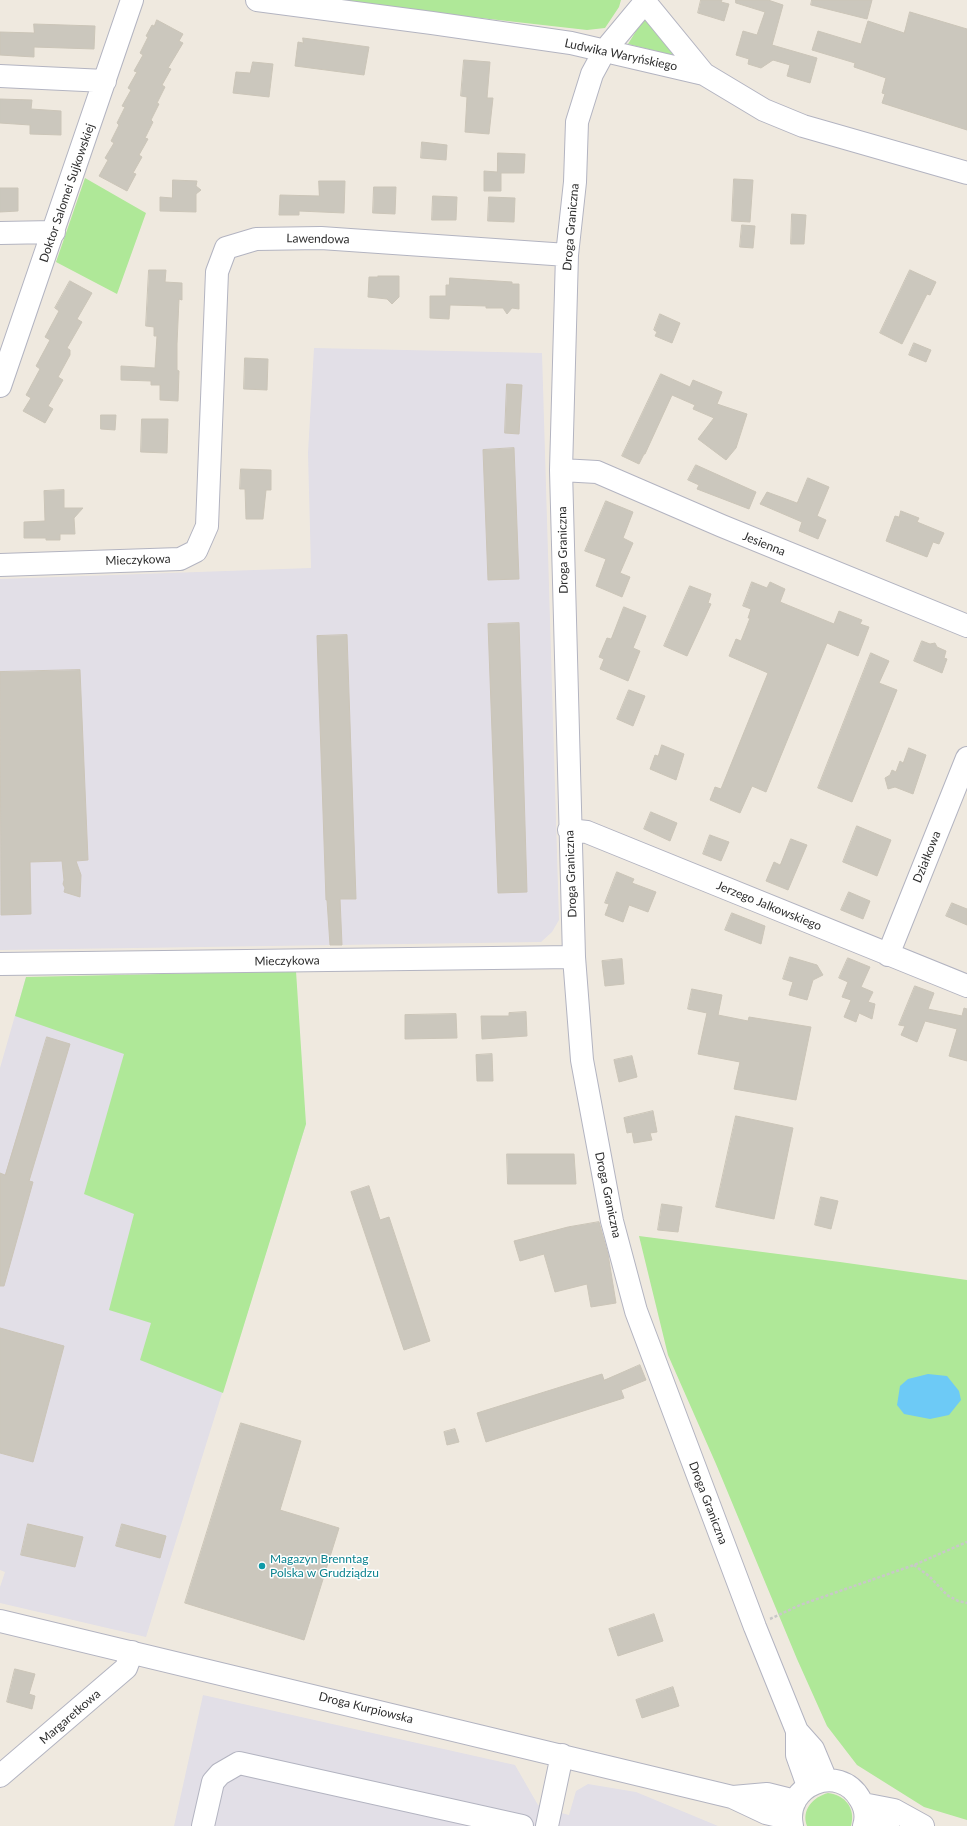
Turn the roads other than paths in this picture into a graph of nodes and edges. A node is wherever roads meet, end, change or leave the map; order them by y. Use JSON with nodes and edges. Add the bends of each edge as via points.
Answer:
{"nodes":[{"id":1,"x":132,"y":0,"type":"edge"},
{"id":2,"x":257,"y":0,"type":"edge"},
{"id":3,"x":645,"y":1,"type":"edge"},
{"id":4,"x":605,"y":50,"type":"junction"},
{"id":5,"x":704,"y":74,"type":"junction"},
{"id":6,"x":0,"y":76,"type":"edge"},
{"id":7,"x":105,"y":81,"type":"junction"},
{"id":8,"x":967,"y":173,"type":"edge"},
{"id":9,"x":54,"y":232,"type":"junction"},
{"id":10,"x":0,"y":233,"type":"edge"},
{"id":11,"x":567,"y":255,"type":"junction"},
{"id":12,"x":0,"y":386,"type":"edge"},
{"id":13,"x":212,"y":403,"type":"joint"},
{"id":14,"x":560,"y":470,"type":"junction"},
{"id":15,"x":0,"y":565,"type":"edge"},
{"id":16,"x":967,"y":626,"type":"edge"},
{"id":17,"x":967,"y":758,"type":"edge"},
{"id":18,"x":569,"y":830,"type":"junction"},
{"id":19,"x":888,"y":955,"type":"junction"},
{"id":20,"x":574,"y":957,"type":"junction"},
{"id":21,"x":0,"y":964,"type":"edge"},
{"id":22,"x":967,"y":986,"type":"edge"},
{"id":23,"x":0,"y":1621,"type":"edge"},
{"id":24,"x":132,"y":1652,"type":"junction"},
{"id":25,"x":562,"y":1755,"type":"junction"},
{"id":26,"x":0,"y":1776,"type":"edge"},
{"id":27,"x":802,"y":1803,"type":"edge"},
{"id":28,"x":864,"y":1817,"type":"edge"},
{"id":29,"x":203,"y":1826,"type":"edge"},
{"id":30,"x":522,"y":1826,"type":"edge"},
{"id":31,"x":546,"y":1826,"type":"edge"},
{"id":32,"x":888,"y":1826,"type":"edge"},
{"id":33,"x":922,"y":1826,"type":"edge"}],
"edges":[{"from":1,"to":7,"type":"street","name":"Doktor Salomei Sujkowskiej"},
{"from":2,"to":4,"type":"street","name":"Ludwika Waryńskiego","via":[[432,22]]},
{"from":3,"to":4,"type":"street","name":"Droga Graniczna"},
{"from":3,"to":5,"type":"street","name":"Droga Graniczna"},
{"from":4,"to":5,"type":"street","name":"Ludwika Waryńskiego"},
{"from":4,"to":11,"type":"street","name":"Droga Graniczna","via":[[592,74],[577,122],[575,182]]},
{"from":5,"to":8,"type":"street","name":"Ludwika Waryńskiego","via":[[764,110],[803,126]]},
{"from":6,"to":7,"type":"street"},
{"from":7,"to":9,"type":"street","name":"Doktor Salomei Sujkowskiej"},
{"from":9,"to":10,"type":"street"},
{"from":9,"to":12,"type":"street","name":"Doktor Salomei Sujkowskiej"},
{"from":11,"to":13,"type":"street","name":"Lawendowa","via":[[321,238],[256,239],[226,248],[217,272]]},
{"from":11,"to":14,"type":"street","name":"Droga Graniczna"},
{"from":13,"to":15,"type":"street","name":"Mieczykowa","via":[[206,526],[196,551],[180,559]]},
{"from":14,"to":16,"type":"street","name":"Jesienna","via":[[597,472],[728,529]]},
{"from":14,"to":18,"type":"street","name":"Droga Graniczna"},
{"from":17,"to":19,"type":"street","name":"Działkowa"},
{"from":18,"to":19,"type":"street","name":"Jerzego Jalkowskiego","via":[[587,832]]},
{"from":18,"to":20,"type":"street","name":"Droga Graniczna"},
{"from":19,"to":22,"type":"street","name":"Jerzego Jalkowskiego"},
{"from":20,"to":21,"type":"street","name":"Mieczykowa"},
{"from":20,"to":27,"type":"street","name":"Droga Graniczna","via":[[583,1068],[612,1220],[636,1311],[796,1731],[813,1749]]},
{"from":23,"to":24,"type":"street","name":"Droga Kurpiowska"},
{"from":24,"to":25,"type":"street","name":"Droga Kurpiowska"},
{"from":24,"to":26,"type":"street","name":"Margaretkowa","via":[[126,1668]]},
{"from":25,"to":27,"type":"street","name":"Droga Kurpiowska","via":[[732,1797],[767,1794]]},
{"from":25,"to":31,"type":"street"},
{"from":27,"to":28,"type":"street","name":"Droga Kurpiowska","via":[[838,1781],[858,1794]]},
{"from":28,"to":32,"type":"street"},
{"from":28,"to":33,"type":"street","via":[[894,1810]]},
{"from":29,"to":30,"type":"street","via":[[213,1782],[220,1774],[239,1763]]}]}
